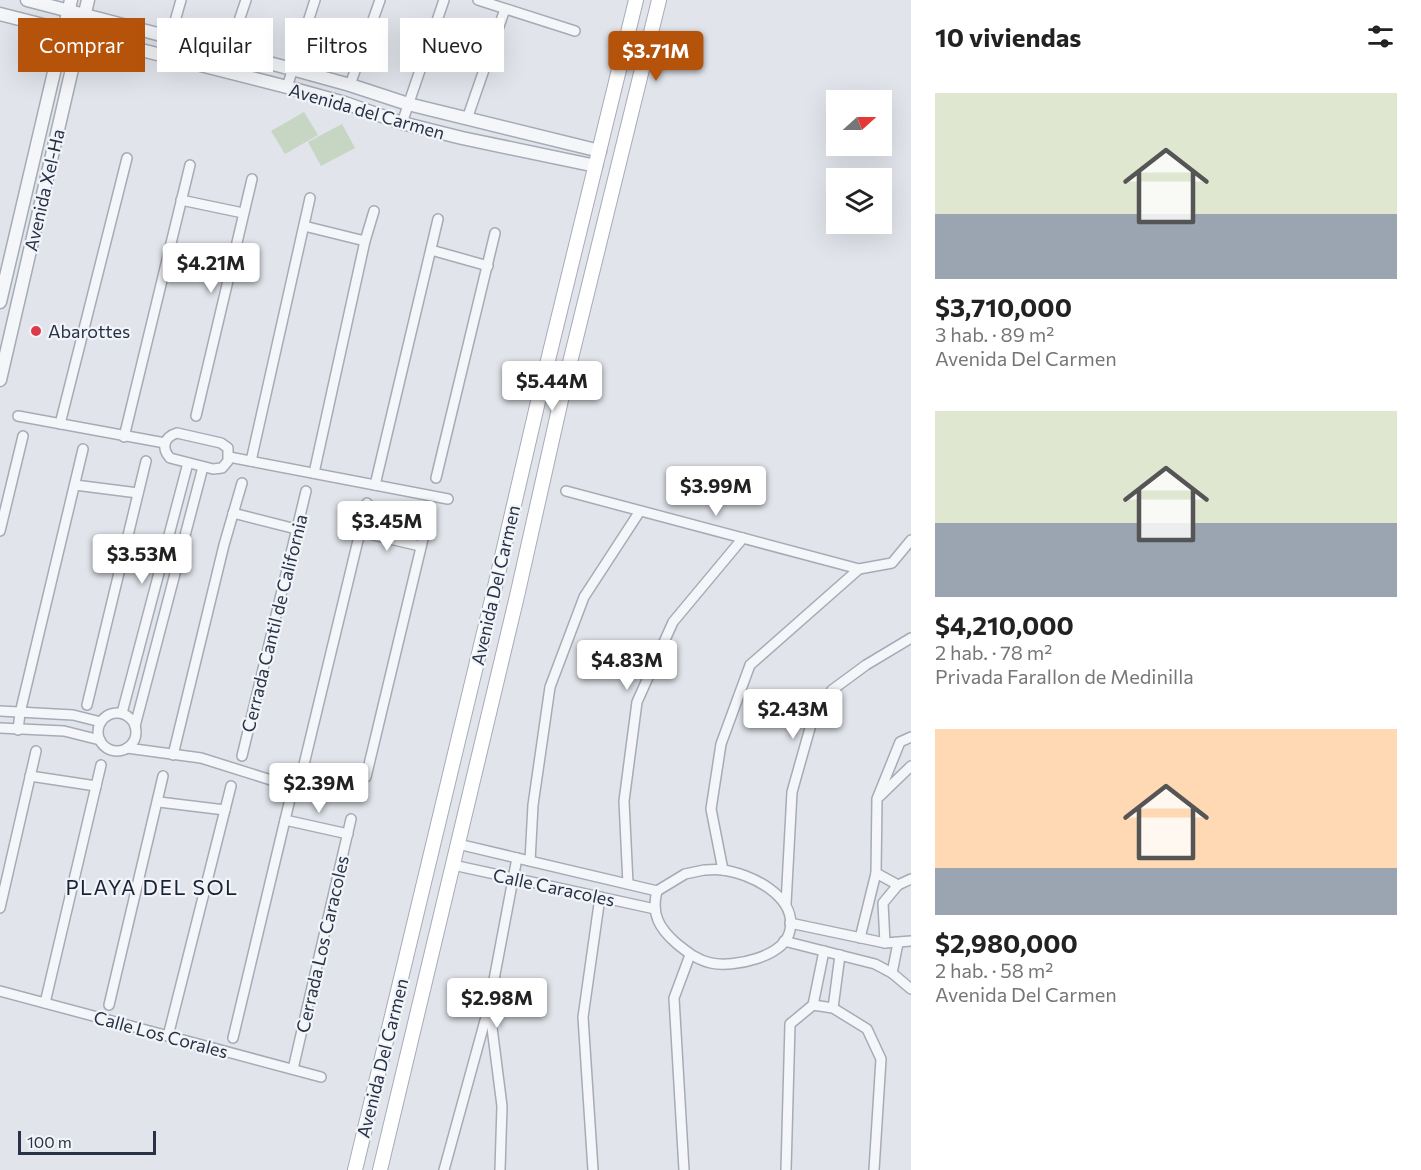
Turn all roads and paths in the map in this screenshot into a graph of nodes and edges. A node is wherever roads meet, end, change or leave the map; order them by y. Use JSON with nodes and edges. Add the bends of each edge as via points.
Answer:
{"nodes":[{"id":1,"x":27,"y":0,"type":"edge"},
{"id":2,"x":88,"y":0,"type":"edge"},
{"id":3,"x":181,"y":0,"type":"edge"},
{"id":4,"x":246,"y":0,"type":"edge"},
{"id":5,"x":315,"y":0,"type":"edge"},
{"id":6,"x":380,"y":0,"type":"edge"},
{"id":7,"x":444,"y":0,"type":"edge"},
{"id":8,"x":478,"y":0,"type":"edge"},
{"id":9,"x":636,"y":0,"type":"edge"},
{"id":10,"x":659,"y":0,"type":"edge"},
{"id":11,"x":69,"y":5,"type":"edge"},
{"id":12,"x":505,"y":9,"type":"junction"},
{"id":13,"x":0,"y":14,"type":"edge"},
{"id":14,"x":84,"y":14,"type":"junction"},
{"id":15,"x":83,"y":18,"type":"edge"},
{"id":16,"x":176,"y":18,"type":"edge"},
{"id":17,"x":240,"y":18,"type":"edge"},
{"id":18,"x":309,"y":18,"type":"edge"},
{"id":19,"x":18,"y":19,"type":"edge"},
{"id":20,"x":575,"y":31,"type":"dead end"},
{"id":21,"x":157,"y":34,"type":"edge"},
{"id":22,"x":53,"y":72,"type":"edge"},
{"id":23,"x":71,"y":72,"type":"edge"},
{"id":24,"x":226,"y":72,"type":"edge"},
{"id":25,"x":291,"y":72,"type":"edge"},
{"id":26,"x":303,"y":72,"type":"edge"},
{"id":27,"x":350,"y":85,"type":"junction"},
{"id":28,"x":287,"y":87,"type":"junction"},
{"id":29,"x":408,"y":104,"type":"junction"},
{"id":30,"x":466,"y":119,"type":"junction"},
{"id":31,"x":402,"y":123,"type":"junction"},
{"id":32,"x":528,"y":134,"type":"junction"},
{"id":33,"x":600,"y":151,"type":"junction"},
{"id":34,"x":524,"y":152,"type":"junction"},
{"id":35,"x":126,"y":158,"type":"dead end"},
{"id":36,"x":190,"y":165,"type":"dead end"},
{"id":37,"x":596,"y":166,"type":"junction"},
{"id":38,"x":252,"y":179,"type":"dead end"},
{"id":39,"x":310,"y":198,"type":"dead end"},
{"id":40,"x":181,"y":200,"type":"junction"},
{"id":41,"x":374,"y":212,"type":"dead end"},
{"id":42,"x":243,"y":213,"type":"junction"},
{"id":43,"x":438,"y":219,"type":"dead end"},
{"id":44,"x":304,"y":226,"type":"junction"},
{"id":45,"x":495,"y":233,"type":"dead end"},
{"id":46,"x":365,"y":241,"type":"junction"},
{"id":47,"x":430,"y":250,"type":"junction"},
{"id":48,"x":488,"y":266,"type":"junction"},
{"id":49,"x":0,"y":302,"type":"edge"},
{"id":50,"x":0,"y":380,"type":"edge"},
{"id":51,"x":563,"y":391,"type":"junction"},
{"id":52,"x":540,"y":393,"type":"junction"},
{"id":53,"x":18,"y":416,"type":"dead end"},
{"id":54,"x":196,"y":416,"type":"dead end"},
{"id":55,"x":60,"y":424,"type":"junction"},
{"id":56,"x":23,"y":436,"type":"dead end"},
{"id":57,"x":124,"y":436,"type":"junction"},
{"id":58,"x":165,"y":443,"type":"junction"},
{"id":59,"x":83,"y":449,"type":"dead end"},
{"id":60,"x":230,"y":457,"type":"junction"},
{"id":61,"x":146,"y":461,"type":"dead end"},
{"id":62,"x":251,"y":461,"type":"junction"},
{"id":63,"x":188,"y":463,"type":"junction"},
{"id":64,"x":203,"y":467,"type":"junction"},
{"id":65,"x":314,"y":473,"type":"junction"},
{"id":66,"x":436,"y":478,"type":"dead end"},
{"id":67,"x":242,"y":483,"type":"dead end"},
{"id":68,"x":375,"y":484,"type":"junction"},
{"id":69,"x":75,"y":485,"type":"junction"},
{"id":70,"x":306,"y":491,"type":"dead end"},
{"id":71,"x":566,"y":491,"type":"dead end"},
{"id":72,"x":138,"y":493,"type":"junction"},
{"id":73,"x":448,"y":499,"type":"dead end"},
{"id":74,"x":367,"y":503,"type":"dead end"},
{"id":75,"x":640,"y":511,"type":"junction"},
{"id":76,"x":233,"y":513,"type":"junction"},
{"id":77,"x":429,"y":514,"type":"dead end"},
{"id":78,"x":296,"y":529,"type":"junction"},
{"id":79,"x":0,"y":531,"type":"edge"},
{"id":80,"x":360,"y":532,"type":"junction"},
{"id":81,"x":743,"y":538,"type":"junction"},
{"id":82,"x":911,"y":540,"type":"edge"},
{"id":83,"x":420,"y":546,"type":"junction"},
{"id":84,"x":859,"y":568,"type":"junction"},
{"id":85,"x":494,"y":591,"type":"junction"},
{"id":86,"x":517,"y":596,"type":"junction"},
{"id":87,"x":911,"y":638,"type":"edge"},
{"id":88,"x":87,"y":705,"type":"dead end"},
{"id":89,"x":0,"y":711,"type":"edge"},
{"id":90,"x":20,"y":713,"type":"junction"},
{"id":91,"x":123,"y":713,"type":"junction"},
{"id":92,"x":101,"y":722,"type":"junction"},
{"id":93,"x":135,"y":726,"type":"junction"},
{"id":94,"x":0,"y":728,"type":"edge"},
{"id":95,"x":18,"y":730,"type":"junction"},
{"id":96,"x":911,"y":737,"type":"edge"},
{"id":97,"x":100,"y":740,"type":"junction"},
{"id":98,"x":127,"y":748,"type":"junction"},
{"id":99,"x":36,"y":751,"type":"dead end"},
{"id":100,"x":173,"y":755,"type":"junction"},
{"id":101,"x":242,"y":756,"type":"dead end"},
{"id":102,"x":101,"y":765,"type":"dead end"},
{"id":103,"x":911,"y":766,"type":"edge"},
{"id":104,"x":30,"y":776,"type":"junction"},
{"id":105,"x":164,"y":776,"type":"dead end"},
{"id":106,"x":366,"y":777,"type":"dead end"},
{"id":107,"x":300,"y":781,"type":"junction"},
{"id":108,"x":333,"y":783,"type":"dead end"},
{"id":109,"x":96,"y":786,"type":"junction"},
{"id":110,"x":231,"y":786,"type":"dead end"},
{"id":111,"x":447,"y":786,"type":"junction"},
{"id":112,"x":470,"y":792,"type":"junction"},
{"id":113,"x":290,"y":799,"type":"dead end"},
{"id":114,"x":877,"y":799,"type":"junction"},
{"id":115,"x":159,"y":802,"type":"junction"},
{"id":116,"x":225,"y":810,"type":"junction"},
{"id":117,"x":351,"y":819,"type":"dead end"},
{"id":118,"x":285,"y":820,"type":"junction"},
{"id":119,"x":348,"y":834,"type":"junction"},
{"id":120,"x":458,"y":844,"type":"junction"},
{"id":121,"x":517,"y":858,"type":"junction"},
{"id":122,"x":530,"y":861,"type":"junction"},
{"id":123,"x":453,"y":865,"type":"junction"},
{"id":124,"x":723,"y":870,"type":"junction"},
{"id":125,"x":578,"y":873,"type":"junction"},
{"id":126,"x":876,"y":873,"type":"junction"},
{"id":127,"x":513,"y":879,"type":"junction"},
{"id":128,"x":911,"y":879,"type":"edge"},
{"id":129,"x":628,"y":884,"type":"junction"},
{"id":130,"x":898,"y":885,"type":"junction"},
{"id":131,"x":657,"y":891,"type":"junction"},
{"id":132,"x":574,"y":892,"type":"junction"},
{"id":133,"x":600,"y":897,"type":"junction"},
{"id":134,"x":869,"y":900,"type":"junction"},
{"id":135,"x":883,"y":903,"type":"junction"},
{"id":136,"x":786,"y":904,"type":"junction"},
{"id":137,"x":0,"y":908,"type":"edge"},
{"id":138,"x":655,"y":909,"type":"junction"},
{"id":139,"x":417,"y":915,"type":"junction"},
{"id":140,"x":440,"y":920,"type":"junction"},
{"id":141,"x":790,"y":923,"type":"junction"},
{"id":142,"x":808,"y":927,"type":"junction"},
{"id":143,"x":860,"y":938,"type":"junction"},
{"id":144,"x":784,"y":941,"type":"junction"},
{"id":145,"x":911,"y":941,"type":"edge"},
{"id":146,"x":885,"y":943,"type":"junction"},
{"id":147,"x":898,"y":943,"type":"junction"},
{"id":148,"x":805,"y":946,"type":"junction"},
{"id":149,"x":824,"y":951,"type":"junction"},
{"id":150,"x":690,"y":955,"type":"junction"},
{"id":151,"x":840,"y":955,"type":"junction"},
{"id":152,"x":892,"y":973,"type":"junction"},
{"id":153,"x":911,"y":989,"type":"edge"},
{"id":154,"x":0,"y":991,"type":"edge"},
{"id":155,"x":45,"y":1003,"type":"junction"},
{"id":156,"x":109,"y":1005,"type":"dead end"},
{"id":157,"x":813,"y":1005,"type":"junction"},
{"id":158,"x":489,"y":1006,"type":"junction"},
{"id":159,"x":833,"y":1008,"type":"junction"},
{"id":160,"x":168,"y":1036,"type":"junction"},
{"id":161,"x":233,"y":1038,"type":"dead end"},
{"id":162,"x":293,"y":1069,"type":"junction"},
{"id":163,"x":321,"y":1077,"type":"dead end"},
{"id":164,"x":355,"y":1170,"type":"edge"},
{"id":165,"x":380,"y":1170,"type":"edge"},
{"id":166,"x":444,"y":1170,"type":"edge"},
{"id":167,"x":500,"y":1170,"type":"edge"},
{"id":168,"x":593,"y":1170,"type":"edge"},
{"id":169,"x":684,"y":1170,"type":"edge"},
{"id":170,"x":786,"y":1170,"type":"edge"},
{"id":171,"x":874,"y":1170,"type":"edge"}],
"edges":[{"from":1,"to":11,"type":"street","name":"Avenida del Carmen"},
{"from":2,"to":14,"type":"street","name":"Avenida Xel-Ha"},
{"from":3,"to":16,"type":"street"},
{"from":4,"to":17,"type":"street"},
{"from":5,"to":18,"type":"street"},
{"from":6,"to":27,"type":"street"},
{"from":7,"to":29,"type":"street"},
{"from":8,"to":12,"type":"street"},
{"from":9,"to":33,"type":"main road","name":"Avenida Del Carmen"},
{"from":10,"to":51,"type":"main road","name":"Avenida Del Carmen"},
{"from":11,"to":14,"type":"street","name":"Avenida del Carmen"},
{"from":12,"to":20,"type":"street"},
{"from":12,"to":30,"type":"street"},
{"from":13,"to":19,"type":"street","name":"Avenida del Carmen"},
{"from":14,"to":15,"type":"street","name":"Avenida Xel-Ha"},
{"from":14,"to":21,"type":"street","name":"Avenida del Carmen"},
{"from":22,"to":49,"type":"street","name":"Avenida Xel-Ha"},
{"from":23,"to":50,"type":"street","name":"Avenida Xel-Ha"},
{"from":24,"to":28,"type":"street","name":"Avenida del Carmen"},
{"from":25,"to":28,"type":"street"},
{"from":26,"to":27,"type":"street","name":"Avenida del Carmen"},
{"from":27,"to":29,"type":"street","name":"Avenida del Carmen"},
{"from":28,"to":31,"type":"street","name":"Avenida del Carmen"},
{"from":29,"to":30,"type":"street","name":"Avenida del Carmen"},
{"from":29,"to":31,"type":"street"},
{"from":30,"to":32,"type":"street","name":"Avenida del Carmen"},
{"from":31,"to":34,"type":"street","name":"Avenida del Carmen"},
{"from":32,"to":33,"type":"street","name":"Avenida del Carmen"},
{"from":32,"to":34,"type":"street"},
{"from":33,"to":37,"type":"main road","name":"Avenida Del Carmen"},
{"from":34,"to":37,"type":"street","name":"Avenida del Carmen"},
{"from":35,"to":55,"type":"street"},
{"from":36,"to":40,"type":"street"},
{"from":37,"to":52,"type":"main road","name":"Avenida Del Carmen"},
{"from":38,"to":42,"type":"street"},
{"from":39,"to":44,"type":"street"},
{"from":40,"to":42,"type":"street"},
{"from":40,"to":57,"type":"street"},
{"from":41,"to":46,"type":"street"},
{"from":42,"to":54,"type":"street"},
{"from":43,"to":47,"type":"street"},
{"from":44,"to":46,"type":"street"},
{"from":44,"to":62,"type":"street"},
{"from":45,"to":48,"type":"street"},
{"from":46,"to":65,"type":"street"},
{"from":47,"to":48,"type":"street"},
{"from":47,"to":68,"type":"street"},
{"from":48,"to":66,"type":"street"},
{"from":51,"to":52,"type":"main road","via":[[551,396]]},
{"from":51,"to":86,"type":"main road","name":"Avenida Del Carmen"},
{"from":52,"to":85,"type":"main road","name":"Avenida Del Carmen"},
{"from":53,"to":55,"type":"street"},
{"from":55,"to":57,"type":"street"},
{"from":56,"to":79,"type":"street"},
{"from":57,"to":58,"type":"street"},
{"from":58,"to":60,"type":"street","via":[[172,434],[181,433],[221,442]]},
{"from":58,"to":63,"type":"street","via":[[170,458]]},
{"from":59,"to":69,"type":"street"},
{"from":60,"to":62,"type":"street"},
{"from":60,"to":64,"type":"street","via":[[222,468]]},
{"from":61,"to":72,"type":"street"},
{"from":62,"to":65,"type":"street"},
{"from":63,"to":64,"type":"street"},
{"from":63,"to":91,"type":"street"},
{"from":64,"to":93,"type":"street"},
{"from":65,"to":68,"type":"street"},
{"from":67,"to":76,"type":"street"},
{"from":68,"to":73,"type":"street"},
{"from":69,"to":72,"type":"street"},
{"from":69,"to":90,"type":"street"},
{"from":70,"to":78,"type":"street","name":"Cerrada Cantil de California"},
{"from":71,"to":75,"type":"street"},
{"from":72,"to":88,"type":"street"},
{"from":74,"to":80,"type":"street"},
{"from":75,"to":81,"type":"street"},
{"from":75,"to":122,"type":"street","via":[[584,597],[550,687],[532,805]]},
{"from":76,"to":78,"type":"street"},
{"from":76,"to":100,"type":"street"},
{"from":77,"to":83,"type":"street"},
{"from":78,"to":101,"type":"street","name":"Cerrada Cantil de California"},
{"from":80,"to":83,"type":"street"},
{"from":80,"to":107,"type":"street"},
{"from":81,"to":84,"type":"street"},
{"from":81,"to":129,"type":"street","via":[[673,622],[637,702],[624,801]]},
{"from":82,"to":84,"type":"street","via":[[892,563]]},
{"from":83,"to":106,"type":"street"},
{"from":84,"to":124,"type":"street","via":[[750,665],[721,744],[711,809]]},
{"from":85,"to":86,"type":"main road"},
{"from":85,"to":111,"type":"main road","name":"Avenida Del Carmen"},
{"from":86,"to":112,"type":"main road","name":"Avenida Del Carmen"},
{"from":87,"to":136,"type":"street","via":[[832,690],[812,721],[792,792]]},
{"from":89,"to":90,"type":"street"},
{"from":90,"to":92,"type":"street","via":[[73,715]]},
{"from":90,"to":95,"type":"street"},
{"from":91,"to":92,"type":"street","via":[[110,714]]},
{"from":91,"to":93,"type":"street"},
{"from":92,"to":97,"type":"street"},
{"from":93,"to":98,"type":"street","via":[[135,739]]},
{"from":94,"to":95,"type":"street"},
{"from":95,"to":97,"type":"street","via":[[64,731]]},
{"from":96,"to":114,"type":"street","via":[[900,742]]},
{"from":97,"to":98,"type":"street","via":[[115,751]]},
{"from":98,"to":100,"type":"street"},
{"from":99,"to":104,"type":"street"},
{"from":100,"to":107,"type":"street","via":[[201,758],[271,780]]},
{"from":102,"to":109,"type":"street"},
{"from":103,"to":114,"type":"street"},
{"from":104,"to":109,"type":"street"},
{"from":104,"to":137,"type":"street"},
{"from":105,"to":115,"type":"street"},
{"from":107,"to":108,"type":"street"},
{"from":109,"to":155,"type":"street"},
{"from":110,"to":116,"type":"street"},
{"from":111,"to":112,"type":"main road"},
{"from":111,"to":139,"type":"main road","name":"Avenida Del Carmen"},
{"from":112,"to":120,"type":"main road","name":"Avenida Del Carmen"},
{"from":113,"to":118,"type":"street"},
{"from":114,"to":126,"type":"street"},
{"from":115,"to":116,"type":"street"},
{"from":115,"to":156,"type":"street"},
{"from":116,"to":160,"type":"street"},
{"from":117,"to":119,"type":"street","name":"Cerrada Los Caracoles"},
{"from":118,"to":119,"type":"street"},
{"from":118,"to":161,"type":"street"},
{"from":119,"to":162,"type":"street","name":"Cerrada Los Caracoles"},
{"from":120,"to":121,"type":"street","name":"Calle Caracoles"},
{"from":120,"to":123,"type":"main road","name":"Avenida Del Carmen"},
{"from":121,"to":122,"type":"street","name":"Calle Caracoles"},
{"from":121,"to":127,"type":"street"},
{"from":122,"to":125,"type":"street","name":"Calle Caracoles"},
{"from":123,"to":127,"type":"street","name":"Calle Caracoles"},
{"from":123,"to":140,"type":"main road","name":"Avenida Del Carmen"},
{"from":124,"to":131,"type":"street","via":[[685,874]]},
{"from":124,"to":136,"type":"street","via":[[757,882]]},
{"from":125,"to":129,"type":"street","name":"Calle Caracoles"},
{"from":125,"to":132,"type":"street"},
{"from":126,"to":130,"type":"street"},
{"from":126,"to":134,"type":"street"},
{"from":127,"to":132,"type":"street","name":"Calle Caracoles"},
{"from":127,"to":158,"type":"street"},
{"from":128,"to":130,"type":"street"},
{"from":129,"to":131,"type":"street","name":"Calle Caracoles"},
{"from":130,"to":135,"type":"street"},
{"from":131,"to":138,"type":"street"},
{"from":132,"to":133,"type":"street","name":"Calle Caracoles"},
{"from":133,"to":138,"type":"street","name":"Calle Caracoles"},
{"from":133,"to":168,"type":"street","via":[[583,1017]]},
{"from":134,"to":135,"type":"street"},
{"from":134,"to":143,"type":"street"},
{"from":135,"to":146,"type":"street"},
{"from":136,"to":141,"type":"street"},
{"from":138,"to":150,"type":"street","via":[[658,922]]},
{"from":139,"to":140,"type":"main road"},
{"from":139,"to":164,"type":"main road","name":"Avenida Del Carmen"},
{"from":140,"to":165,"type":"main road","name":"Avenida Del Carmen"},
{"from":141,"to":142,"type":"street"},
{"from":141,"to":144,"type":"street"},
{"from":142,"to":143,"type":"street"},
{"from":142,"to":148,"type":"street","via":[[803,938]]},
{"from":143,"to":146,"type":"street"},
{"from":144,"to":148,"type":"street"},
{"from":144,"to":150,"type":"street","via":[[754,960],[734,964],[711,963]]},
{"from":145,"to":147,"type":"street"},
{"from":146,"to":147,"type":"street"},
{"from":147,"to":152,"type":"street"},
{"from":148,"to":149,"type":"street"},
{"from":149,"to":151,"type":"street"},
{"from":149,"to":157,"type":"street"},
{"from":150,"to":169,"type":"street","via":[[674,998]]},
{"from":151,"to":152,"type":"street","via":[[875,963]]},
{"from":151,"to":159,"type":"street"},
{"from":152,"to":153,"type":"street"},
{"from":154,"to":155,"type":"street","name":"Calle Los Corales"},
{"from":155,"to":160,"type":"street","name":"Calle Los Corales"},
{"from":157,"to":159,"type":"street"},
{"from":157,"to":170,"type":"street","via":[[790,1024]]},
{"from":158,"to":166,"type":"street"},
{"from":158,"to":167,"type":"street","via":[[502,1106]]},
{"from":159,"to":171,"type":"street","via":[[867,1029],[881,1059]]},
{"from":160,"to":162,"type":"street","name":"Calle Los Corales"},
{"from":162,"to":163,"type":"street","name":"Calle Los Corales"}]}
